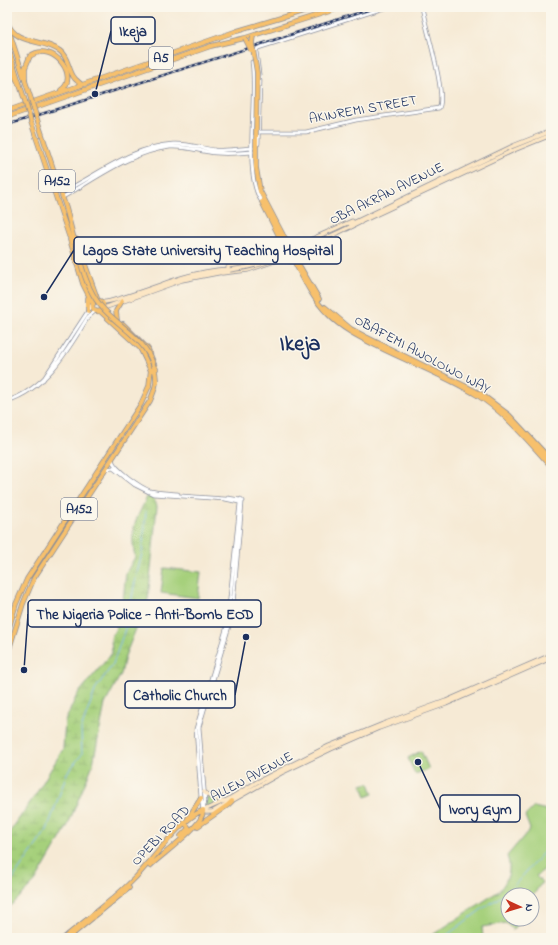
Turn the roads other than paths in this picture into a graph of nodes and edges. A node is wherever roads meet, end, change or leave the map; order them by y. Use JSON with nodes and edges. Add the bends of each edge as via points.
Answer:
{"nodes":[{"id":1,"x":317,"y":7,"type":"edge"},
{"id":2,"x":342,"y":7,"type":"edge"},
{"id":3,"x":386,"y":7,"type":"edge"},
{"id":4,"x":422,"y":7,"type":"edge"},
{"id":5,"x":7,"y":23,"type":"edge"},
{"id":6,"x":253,"y":36,"type":"junction"},
{"id":7,"x":245,"y":38,"type":"junction"},
{"id":8,"x":7,"y":44,"type":"edge"},
{"id":9,"x":258,"y":61,"type":"junction"},
{"id":10,"x":7,"y":68,"type":"edge"},
{"id":11,"x":25,"y":80,"type":"junction"},
{"id":12,"x":19,"y":84,"type":"junction"},
{"id":13,"x":82,"y":84,"type":"junction"},
{"id":14,"x":53,"y":94,"type":"junction"},
{"id":15,"x":19,"y":107,"type":"junction"},
{"id":16,"x":7,"y":108,"type":"edge"},
{"id":17,"x":7,"y":111,"type":"edge"},
{"id":18,"x":7,"y":117,"type":"edge"},
{"id":19,"x":551,"y":132,"type":"edge"},
{"id":20,"x":256,"y":134,"type":"junction"},
{"id":21,"x":551,"y":135,"type":"edge"},
{"id":22,"x":252,"y":150,"type":"junction"},
{"id":23,"x":62,"y":195,"type":"junction"},
{"id":24,"x":263,"y":200,"type":"junction"},
{"id":25,"x":364,"y":219,"type":"junction"},
{"id":26,"x":74,"y":235,"type":"junction"},
{"id":27,"x":69,"y":236,"type":"junction"},
{"id":28,"x":317,"y":238,"type":"junction"},
{"id":29,"x":283,"y":239,"type":"junction"},
{"id":30,"x":74,"y":243,"type":"junction"},
{"id":31,"x":320,"y":243,"type":"junction"},
{"id":32,"x":302,"y":244,"type":"junction"},
{"id":33,"x":294,"y":247,"type":"junction"},
{"id":34,"x":286,"y":250,"type":"junction"},
{"id":35,"x":279,"y":253,"type":"junction"},
{"id":36,"x":299,"y":253,"type":"junction"},
{"id":37,"x":282,"y":259,"type":"junction"},
{"id":38,"x":290,"y":259,"type":"junction"},
{"id":39,"x":260,"y":261,"type":"junction"},
{"id":40,"x":297,"y":264,"type":"junction"},
{"id":41,"x":261,"y":266,"type":"junction"},
{"id":42,"x":212,"y":270,"type":"junction"},
{"id":43,"x":230,"y":270,"type":"junction"},
{"id":44,"x":209,"y":274,"type":"junction"},
{"id":45,"x":90,"y":282,"type":"junction"},
{"id":46,"x":83,"y":284,"type":"junction"},
{"id":47,"x":88,"y":296,"type":"junction"},
{"id":48,"x":100,"y":301,"type":"junction"},
{"id":49,"x":122,"y":301,"type":"junction"},
{"id":50,"x":93,"y":305,"type":"junction"},
{"id":51,"x":103,"y":309,"type":"junction"},
{"id":52,"x":88,"y":311,"type":"junction"},
{"id":53,"x":95,"y":312,"type":"junction"},
{"id":54,"x":119,"y":321,"type":"junction"},
{"id":55,"x":118,"y":328,"type":"junction"},
{"id":56,"x":152,"y":369,"type":"junction"},
{"id":57,"x":157,"y":374,"type":"junction"},
{"id":58,"x":43,"y":380,"type":"junction"},
{"id":59,"x":7,"y":401,"type":"edge"},
{"id":60,"x":523,"y":432,"type":"junction"},
{"id":61,"x":112,"y":460,"type":"junction"},
{"id":62,"x":551,"y":460,"type":"edge"},
{"id":63,"x":551,"y":466,"type":"edge"},
{"id":64,"x":106,"y":469,"type":"junction"},
{"id":65,"x":97,"y":472,"type":"junction"},
{"id":66,"x":101,"y":475,"type":"junction"},
{"id":67,"x":240,"y":502,"type":"junction"},
{"id":68,"x":7,"y":634,"type":"edge"},
{"id":69,"x":7,"y":656,"type":"edge"},
{"id":70,"x":551,"y":656,"type":"edge"},
{"id":71,"x":204,"y":792,"type":"junction"},
{"id":72,"x":201,"y":798,"type":"junction"},
{"id":73,"x":225,"y":801,"type":"junction"},
{"id":74,"x":232,"y":801,"type":"junction"},
{"id":75,"x":203,"y":810,"type":"junction"},
{"id":76,"x":185,"y":824,"type":"junction"},
{"id":77,"x":196,"y":827,"type":"junction"},
{"id":78,"x":178,"y":842,"type":"junction"},
{"id":79,"x":64,"y":938,"type":"edge"},
{"id":80,"x":68,"y":938,"type":"edge"}],
"edges":[{"from":1,"to":13,"type":"main road","number":"A5"},
{"from":2,"to":6,"type":"main road","number":"A5"},
{"from":3,"to":9,"type":"street","via":[[260,47],[256,51]]},
{"from":4,"to":20,"type":"street","name":"AKINREMI STREET","via":[[440,86],[439,108],[362,118],[306,132]]},
{"from":5,"to":11,"type":"main road","number":"A152"},
{"from":5,"to":13,"type":"main road","via":[[16,35],[26,41],[58,50],[63,54],[73,77]]},
{"from":6,"to":7,"type":"main road","number":"A5","bridge":true},
{"from":6,"to":20,"type":"main road","bridge":true,"via":[[258,73]]},
{"from":7,"to":18,"type":"main road","number":"A5","via":[[211,46]]},
{"from":7,"to":20,"type":"main road","bridge":true,"via":[[252,52],[255,74]]},
{"from":8,"to":12,"type":"main road","number":"A152"},
{"from":9,"to":20,"type":"street","via":[[260,81]]},
{"from":9,"to":22,"type":"street","via":[[252,62],[255,90]]},
{"from":10,"to":12,"type":"main road"},
{"from":11,"to":14,"type":"main road","via":[[25,68],[30,56],[41,51],[54,54],[64,66],[68,80],[65,87]]},
{"from":11,"to":23,"type":"main road","number":"A152","bridge":true},
{"from":12,"to":27,"type":"main road","number":"A152","bridge":true},
{"from":13,"to":14,"type":"main road","number":"A5"},
{"from":14,"to":15,"type":"main road","number":"A5"},
{"from":15,"to":16,"type":"main road"},
{"from":15,"to":17,"type":"main road","number":"A5"},
{"from":19,"to":25,"type":"main road","name":"OBA AKRAN AVENUE","via":[[513,146]]},
{"from":20,"to":24,"type":"street","via":[[257,168]]},
{"from":20,"to":24,"type":"main road","via":[[258,187]]},
{"from":21,"to":25,"type":"main road","name":"OBA AKRAN AVENUE"},
{"from":22,"to":23,"type":"street","via":[[218,153],[177,147],[152,151],[114,166]]},
{"from":22,"to":24,"type":"street","via":[[253,180],[258,195]]},
{"from":23,"to":26,"type":"main road","number":"A152"},
{"from":24,"to":29,"type":"main road"},
{"from":25,"to":28,"type":"main road","via":[[358,218]]},
{"from":25,"to":31,"type":"main road"},
{"from":25,"to":43,"type":"main road","name":"OBA AKRAN AVENUE","bridge":true,"via":[[280,258],[247,268]]},
{"from":26,"to":30,"type":"main road","number":"A152"},
{"from":26,"to":45,"type":"main road"},
{"from":27,"to":30,"type":"main road","number":"A152"},
{"from":27,"to":46,"type":"main road"},
{"from":28,"to":31,"type":"main road","via":[[316,241]]},
{"from":28,"to":32,"type":"main road"},
{"from":29,"to":32,"type":"main road","via":[[294,246]]},
{"from":29,"to":33,"type":"main road"},
{"from":29,"to":34,"type":"main road","name":"OBAFEMI AWOLOWO WAY"},
{"from":29,"to":35,"type":"main road","via":[[284,248]]},
{"from":30,"to":56,"type":"main road","number":"A152","bridge":true,"via":[[94,300],[141,347]]},
{"from":31,"to":36,"type":"main road"},
{"from":32,"to":33,"type":"main road"},
{"from":33,"to":34,"type":"main road"},
{"from":33,"to":36,"type":"main road"},
{"from":34,"to":35,"type":"main road"},
{"from":34,"to":38,"type":"main road","name":"OBAFEMI AWOLOWO WAY","via":[[286,255]]},
{"from":35,"to":39,"type":"main road"},
{"from":36,"to":38,"type":"main road","via":[[294,259]]},
{"from":36,"to":40,"type":"main road","name":"OBAFEMI AWOLOWO WAY"},
{"from":37,"to":38,"type":"main road"},
{"from":37,"to":40,"type":"main road"},
{"from":37,"to":41,"type":"main road"},
{"from":38,"to":40,"type":"main road","name":"OBAFEMI AWOLOWO WAY"},
{"from":39,"to":41,"type":"main road","via":[[263,263]]},
{"from":39,"to":42,"type":"main road"},
{"from":40,"to":60,"type":"main road","name":"OBAFEMI AWOLOWO WAY","via":[[324,307],[346,325],[481,394],[508,415]]},
{"from":41,"to":44,"type":"main road","via":[[237,272]]},
{"from":42,"to":43,"type":"main road"},
{"from":42,"to":48,"type":"main road","via":[[147,288],[110,303]]},
{"from":43,"to":44,"type":"main road"},
{"from":44,"to":49,"type":"main road"},
{"from":45,"to":46,"type":"main road"},
{"from":45,"to":48,"type":"main road"},
{"from":46,"to":47,"type":"main road"},
{"from":47,"to":50,"type":"main road"},
{"from":47,"to":52,"type":"main road"},
{"from":48,"to":50,"type":"main road"},
{"from":48,"to":51,"type":"main road"},
{"from":49,"to":51,"type":"main road"},
{"from":49,"to":54,"type":"main road","via":[[116,311]]},
{"from":50,"to":52,"type":"street"},
{"from":50,"to":53,"type":"main road"},
{"from":51,"to":53,"type":"main road"},
{"from":51,"to":54,"type":"main road"},
{"from":51,"to":55,"type":"main road"},
{"from":52,"to":58,"type":"street"},
{"from":53,"to":58,"type":"street","via":[[89,316]]},
{"from":54,"to":55,"type":"main road"},
{"from":54,"to":57,"type":"main road","via":[[148,349]]},
{"from":55,"to":56,"type":"main road","via":[[140,348]]},
{"from":56,"to":57,"type":"main road","number":"A152"},
{"from":56,"to":65,"type":"main road","number":"A152","via":[[149,386],[141,404]]},
{"from":57,"to":61,"type":"main road","number":"A152","via":[[150,401]]},
{"from":58,"to":59,"type":"street","via":[[29,391]]},
{"from":60,"to":62,"type":"main road","name":"OBAFEMI AWOLOWO WAY"},
{"from":60,"to":63,"type":"main road","name":"OBAFEMI AWOLOWO WAY"},
{"from":61,"to":64,"type":"main road","number":"A152"},
{"from":61,"to":67,"type":"street","via":[[126,475],[149,490]]},
{"from":64,"to":66,"type":"main road","number":"A152"},
{"from":64,"to":67,"type":"street","via":[[113,468],[135,485],[153,494]]},
{"from":65,"to":66,"type":"main road"},
{"from":65,"to":68,"type":"main road","number":"A152","via":[[27,579]]},
{"from":66,"to":69,"type":"main road","number":"A152","via":[[34,578]]},
{"from":67,"to":71,"type":"street","via":[[231,620],[199,727]]},
{"from":67,"to":72,"type":"street","via":[[227,626],[196,729]]},
{"from":70,"to":73,"type":"main road","name":"ALLEN AVENUE","via":[[446,701],[329,746]]},
{"from":70,"to":74,"type":"main road","name":"ALLEN AVENUE","via":[[446,704],[342,744],[281,773]]},
{"from":71,"to":73,"type":"main road","via":[[212,798]]},
{"from":71,"to":75,"type":"street"},
{"from":72,"to":75,"type":"street"},
{"from":72,"to":76,"type":"main road"},
{"from":73,"to":75,"type":"main road","name":"ALLEN AVENUE"},
{"from":74,"to":75,"type":"main road","name":"ALLEN AVENUE","via":[[212,812]]},
{"from":74,"to":77,"type":"main road"},
{"from":75,"to":76,"type":"main road","name":"OPEBI ROAD"},
{"from":75,"to":77,"type":"main road","name":"OPEBI ROAD","via":[[202,818]]},
{"from":76,"to":78,"type":"main road","via":[[189,828]]},
{"from":76,"to":79,"type":"main road","name":"OPEBI ROAD","via":[[127,886]]},
{"from":77,"to":78,"type":"main road","name":"OPEBI ROAD"},
{"from":78,"to":80,"type":"main road","name":"OPEBI ROAD","via":[[122,895]]}]}
